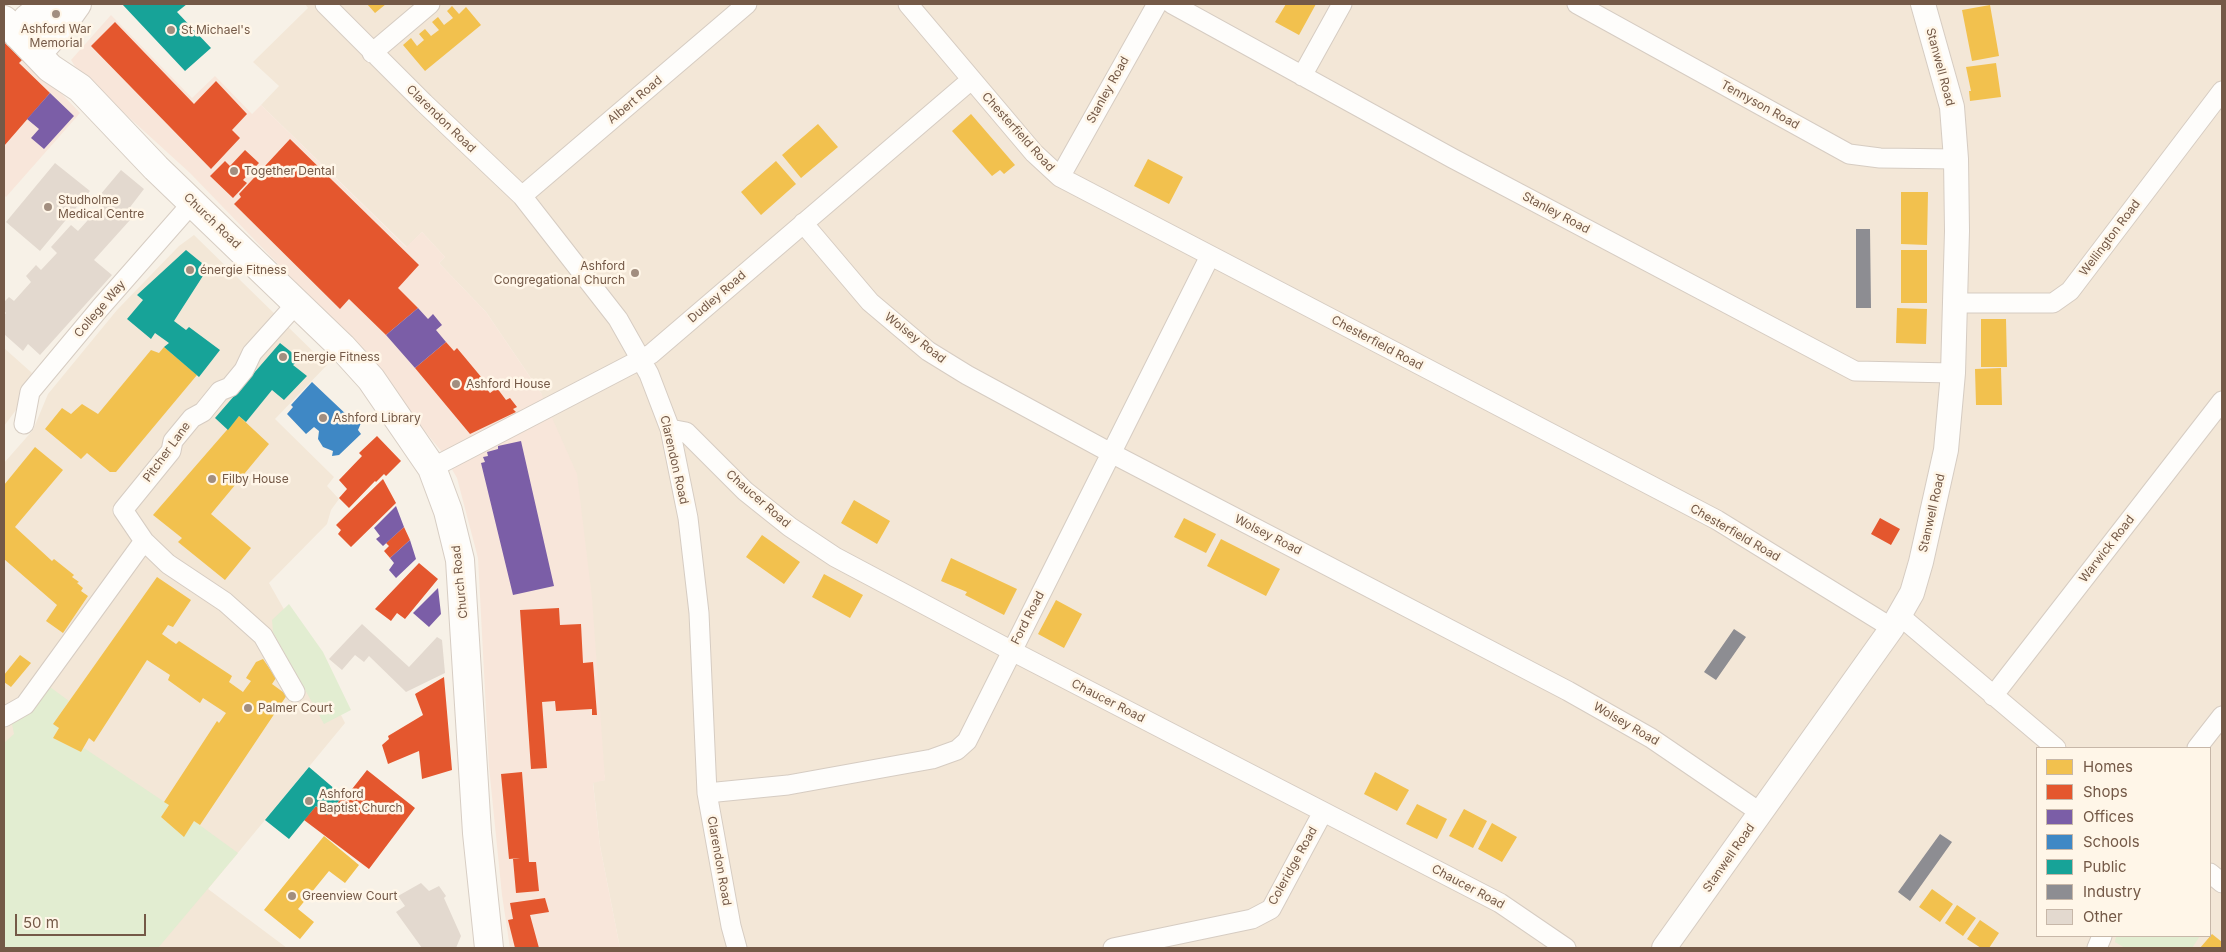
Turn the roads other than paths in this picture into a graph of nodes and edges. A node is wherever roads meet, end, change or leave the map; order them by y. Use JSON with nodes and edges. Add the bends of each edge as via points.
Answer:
{"nodes":[{"id":1,"x":76,"y":4,"type":"edge"},
{"id":2,"x":325,"y":4,"type":"edge"},
{"id":3,"x":430,"y":4,"type":"edge"},
{"id":4,"x":747,"y":4,"type":"edge"},
{"id":5,"x":908,"y":4,"type":"edge"},
{"id":6,"x":1157,"y":4,"type":"edge"},
{"id":7,"x":1172,"y":4,"type":"edge"},
{"id":8,"x":1342,"y":4,"type":"edge"},
{"id":9,"x":1577,"y":4,"type":"edge"},
{"id":10,"x":1923,"y":4,"type":"edge"},
{"id":11,"x":21,"y":16,"type":"edge"},
{"id":12,"x":42,"y":48,"type":"junction"},
{"id":13,"x":372,"y":53,"type":"junction"},
{"id":14,"x":1302,"y":76,"type":"junction"},
{"id":15,"x":971,"y":80,"type":"junction"},
{"id":16,"x":2222,"y":91,"type":"edge"},
{"id":17,"x":1956,"y":159,"type":"junction"},
{"id":18,"x":1060,"y":177,"type":"junction"},
{"id":19,"x":522,"y":196,"type":"junction"},
{"id":20,"x":193,"y":202,"type":"junction"},
{"id":21,"x":803,"y":223,"type":"junction"},
{"id":22,"x":1210,"y":256,"type":"junction"},
{"id":23,"x":298,"y":303,"type":"junction"},
{"id":24,"x":1956,"y":303,"type":"junction"},
{"id":25,"x":641,"y":360,"type":"junction"},
{"id":26,"x":1953,"y":373,"type":"junction"},
{"id":27,"x":2222,"y":401,"type":"edge"},
{"id":28,"x":24,"y":424,"type":"dead end"},
{"id":29,"x":670,"y":429,"type":"junction"},
{"id":30,"x":1111,"y":453,"type":"junction"},
{"id":31,"x":432,"y":468,"type":"junction"},
{"id":32,"x":144,"y":541,"type":"junction"},
{"id":33,"x":1896,"y":622,"type":"junction"},
{"id":34,"x":1012,"y":651,"type":"junction"},
{"id":35,"x":295,"y":692,"type":"dead end"},
{"id":36,"x":1993,"y":696,"type":"junction"},
{"id":37,"x":2222,"y":716,"type":"edge"},
{"id":38,"x":4,"y":717,"type":"edge"},
{"id":39,"x":2055,"y":747,"type":"edge"},
{"id":40,"x":2198,"y":747,"type":"edge"},
{"id":41,"x":707,"y":793,"type":"junction"},
{"id":42,"x":1323,"y":812,"type":"junction"},
{"id":43,"x":1761,"y":813,"type":"junction"},
{"id":44,"x":2211,"y":874,"type":"edge"},
{"id":45,"x":2222,"y":884,"type":"edge"},
{"id":46,"x":489,"y":948,"type":"edge"},
{"id":47,"x":737,"y":948,"type":"edge"},
{"id":48,"x":1113,"y":948,"type":"edge"},
{"id":49,"x":1566,"y":948,"type":"edge"},
{"id":50,"x":1664,"y":948,"type":"edge"}],
"edges":[{"from":1,"to":12,"type":"main road"},
{"from":2,"to":13,"type":"street","name":"Clarendon Road"},
{"from":3,"to":13,"type":"street"},
{"from":4,"to":19,"type":"street","name":"Albert Road"},
{"from":5,"to":15,"type":"street","name":"Chesterfield Road"},
{"from":6,"to":18,"type":"street","name":"Stanley Road"},
{"from":7,"to":14,"type":"street","name":"Stanley Road"},
{"from":8,"to":14,"type":"street"},
{"from":9,"to":17,"type":"street","name":"Tennyson Road","via":[[1849,154],[1880,158]]},
{"from":10,"to":17,"type":"street","name":"Stanwell Road","via":[[1952,107]]},
{"from":11,"to":12,"type":"main road","name":"Church Road"},
{"from":12,"to":20,"type":"main road","name":"Church Road","via":[[68,66],[80,88]]},
{"from":13,"to":19,"type":"street","name":"Clarendon Road"},
{"from":14,"to":26,"type":"street","name":"Stanley Road","via":[[1856,371]]},
{"from":15,"to":18,"type":"street","name":"Chesterfield Road","via":[[1034,153]]},
{"from":15,"to":21,"type":"street","name":"Dudley Road"},
{"from":16,"to":24,"type":"street","name":"Wellington Road","via":[[2070,291],[2053,303]]},
{"from":17,"to":24,"type":"street","name":"Stanwell Road"},
{"from":18,"to":22,"type":"street","name":"Chesterfield Road"},
{"from":19,"to":25,"type":"street","name":"Clarendon Road","via":[[618,319]]},
{"from":20,"to":23,"type":"main road","name":"Church Road"},
{"from":20,"to":28,"type":"street","name":"College Way","via":[[30,392]]},
{"from":21,"to":25,"type":"street","name":"Dudley Road"},
{"from":21,"to":30,"type":"street","name":"Wolsey Road","via":[[870,302],[928,351],[967,376]]},
{"from":22,"to":30,"type":"street","name":"Ford Road"},
{"from":22,"to":33,"type":"street","name":"Chesterfield Road","via":[[1717,520]]},
{"from":23,"to":31,"type":"main road","name":"Church Road","via":[[371,379]]},
{"from":23,"to":32,"type":"street","name":"Pitcher Lane","via":[[252,353],[244,370],[230,387],[220,391],[203,412],[192,418],[173,441],[171,451],[123,510]]},
{"from":24,"to":26,"type":"street","name":"Stanwell Road"},
{"from":25,"to":29,"type":"street","name":"Clarendon Road"},
{"from":25,"to":31,"type":"street","name":"Dudley Road"},
{"from":26,"to":33,"type":"street","name":"Stanwell Road","via":[[1946,450],[1935,506],[1912,593]]},
{"from":27,"to":36,"type":"street","name":"Warwick Road"},
{"from":29,"to":34,"type":"street","name":"Chaucer Road","via":[[686,432],[745,490],[790,527],[835,557]]},
{"from":29,"to":41,"type":"street","name":"Clarendon Road","via":[[688,518],[699,613]]},
{"from":30,"to":34,"type":"street","name":"Ford Road"},
{"from":30,"to":43,"type":"street","name":"Wolsey Road","via":[[1568,691],[1650,738]]},
{"from":31,"to":46,"type":"main road","name":"Church Road","via":[[448,511],[460,560],[477,833]]},
{"from":32,"to":35,"type":"street","name":"Pitcher Lane","via":[[168,564],[225,602],[263,636]]},
{"from":32,"to":38,"type":"street","via":[[25,705]]},
{"from":33,"to":36,"type":"street","name":"Chesterfield Road"},
{"from":33,"to":43,"type":"street","name":"Stanwell Road"},
{"from":34,"to":41,"type":"street","name":"Ford Road","via":[[967,741],[957,750],[932,759],[788,785]]},
{"from":34,"to":42,"type":"street","name":"Chaucer Road"},
{"from":36,"to":39,"type":"street","name":"Chesterfield Road"},
{"from":37,"to":40,"type":"street"},
{"from":41,"to":47,"type":"street","name":"Clarendon Road"},
{"from":42,"to":48,"type":"street","name":"Coleridge Road","via":[[1271,909],[1252,919]]},
{"from":42,"to":49,"type":"street","name":"Chaucer Road","via":[[1500,903]]},
{"from":43,"to":50,"type":"street","name":"Stanwell Road"},
{"from":44,"to":45,"type":"street"}]}
